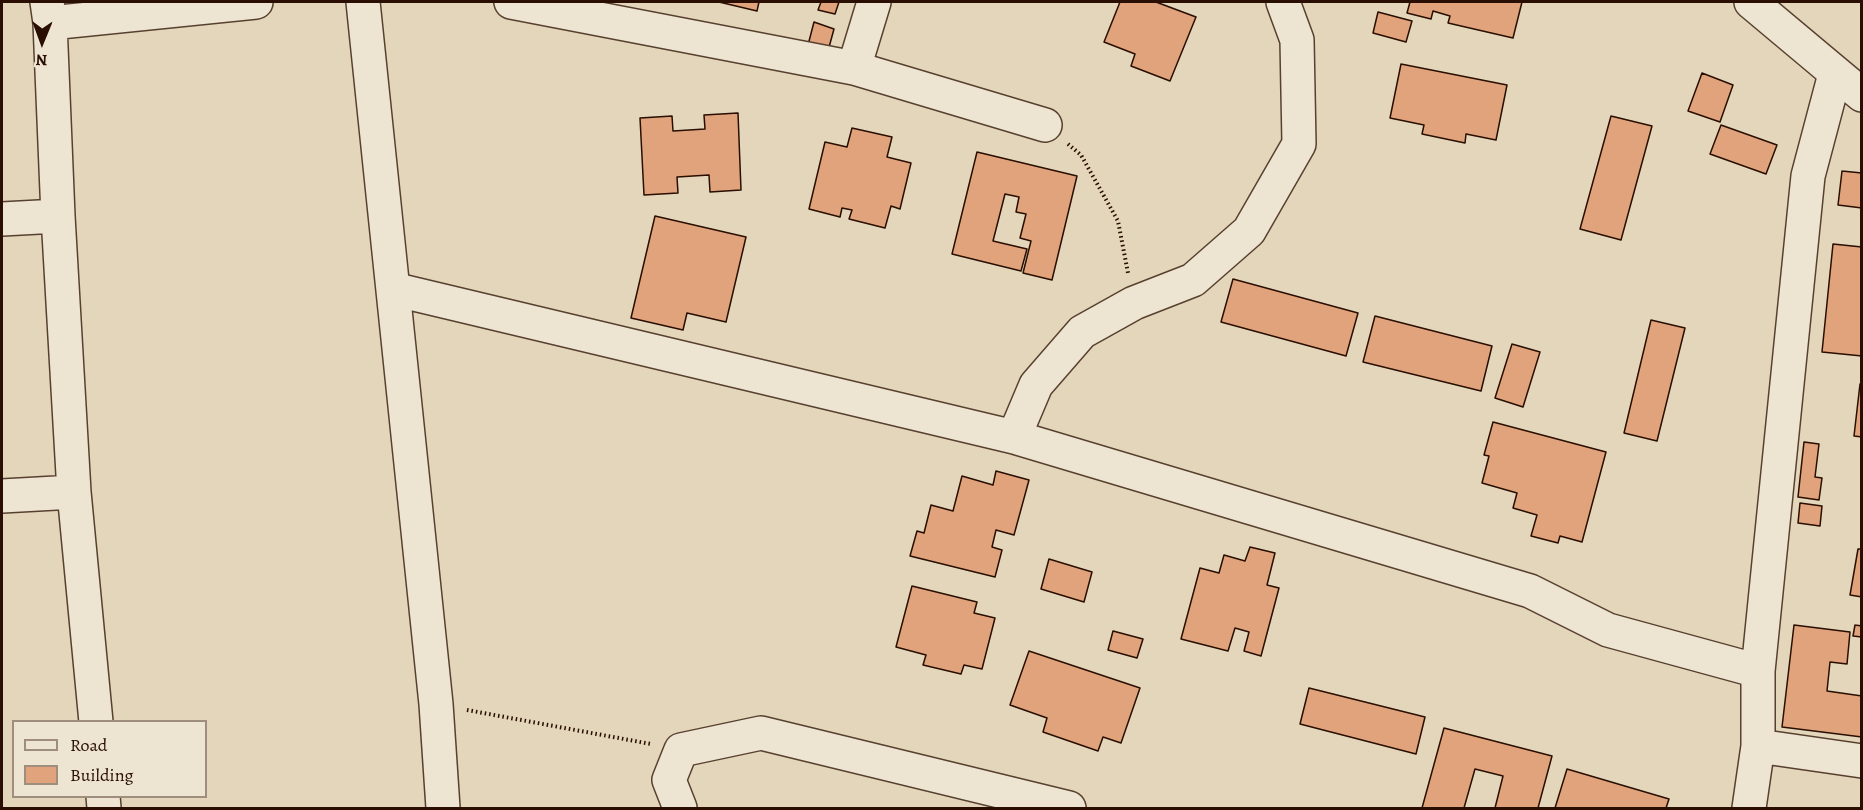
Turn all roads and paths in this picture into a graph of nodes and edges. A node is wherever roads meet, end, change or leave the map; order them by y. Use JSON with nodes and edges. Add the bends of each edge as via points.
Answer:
{"nodes":[{"id":1,"x":256,"y":2,"type":"edge"},
{"id":2,"x":363,"y":2,"type":"edge"},
{"id":3,"x":511,"y":2,"type":"edge"},
{"id":4,"x":874,"y":2,"type":"edge"},
{"id":5,"x":1283,"y":2,"type":"edge"},
{"id":6,"x":1751,"y":2,"type":"edge"},
{"id":7,"x":48,"y":12,"type":"edge"},
{"id":8,"x":855,"y":68,"type":"junction"},
{"id":9,"x":1835,"y":74,"type":"junction"},
{"id":10,"x":1862,"y":95,"type":"edge"},
{"id":11,"x":1045,"y":125,"type":"joint"},
{"id":12,"x":58,"y":216,"type":"junction"},
{"id":13,"x":2,"y":219,"type":"edge"},
{"id":14,"x":393,"y":289,"type":"junction"},
{"id":15,"x":1134,"y":303,"type":"junction"},
{"id":16,"x":1014,"y":437,"type":"junction"},
{"id":17,"x":74,"y":492,"type":"junction"},
{"id":18,"x":2,"y":496,"type":"edge"},
{"id":19,"x":1758,"y":671,"type":"junction"},
{"id":20,"x":436,"y":704,"type":"junction"},
{"id":21,"x":96,"y":720,"type":"edge"},
{"id":22,"x":1758,"y":746,"type":"junction"},
{"id":23,"x":681,"y":750,"type":"junction"},
{"id":24,"x":1862,"y":761,"type":"edge"},
{"id":25,"x":443,"y":808,"type":"edge"},
{"id":26,"x":680,"y":808,"type":"edge"},
{"id":27,"x":1069,"y":808,"type":"edge"},
{"id":28,"x":1749,"y":808,"type":"edge"}],
"edges":[{"from":1,"to":7,"type":"street"},
{"from":2,"to":14,"type":"street"},
{"from":3,"to":8,"type":"street"},
{"from":4,"to":8,"type":"street"},
{"from":5,"to":15,"type":"street","via":[[1297,40],[1299,144],[1249,231],[1193,280]]},
{"from":6,"to":9,"type":"street"},
{"from":7,"to":12,"type":"street"},
{"from":8,"to":11,"type":"street"},
{"from":9,"to":10,"type":"street"},
{"from":9,"to":19,"type":"street","via":[[1808,176]]},
{"from":11,"to":15,"type":"path","via":[[1081,155],[1118,220]]},
{"from":12,"to":13,"type":"street"},
{"from":12,"to":17,"type":"street"},
{"from":14,"to":16,"type":"street"},
{"from":14,"to":20,"type":"street"},
{"from":15,"to":16,"type":"street","via":[[1082,333],[1036,385]]},
{"from":16,"to":19,"type":"street","via":[[1530,591],[1608,630]]},
{"from":17,"to":18,"type":"street"},
{"from":17,"to":21,"type":"street"},
{"from":19,"to":22,"type":"street"},
{"from":20,"to":23,"type":"path"},
{"from":20,"to":25,"type":"street"},
{"from":22,"to":24,"type":"street"},
{"from":22,"to":28,"type":"street"},
{"from":23,"to":26,"type":"street","via":[[669,780]]},
{"from":23,"to":27,"type":"street","via":[[761,733]]}]}
